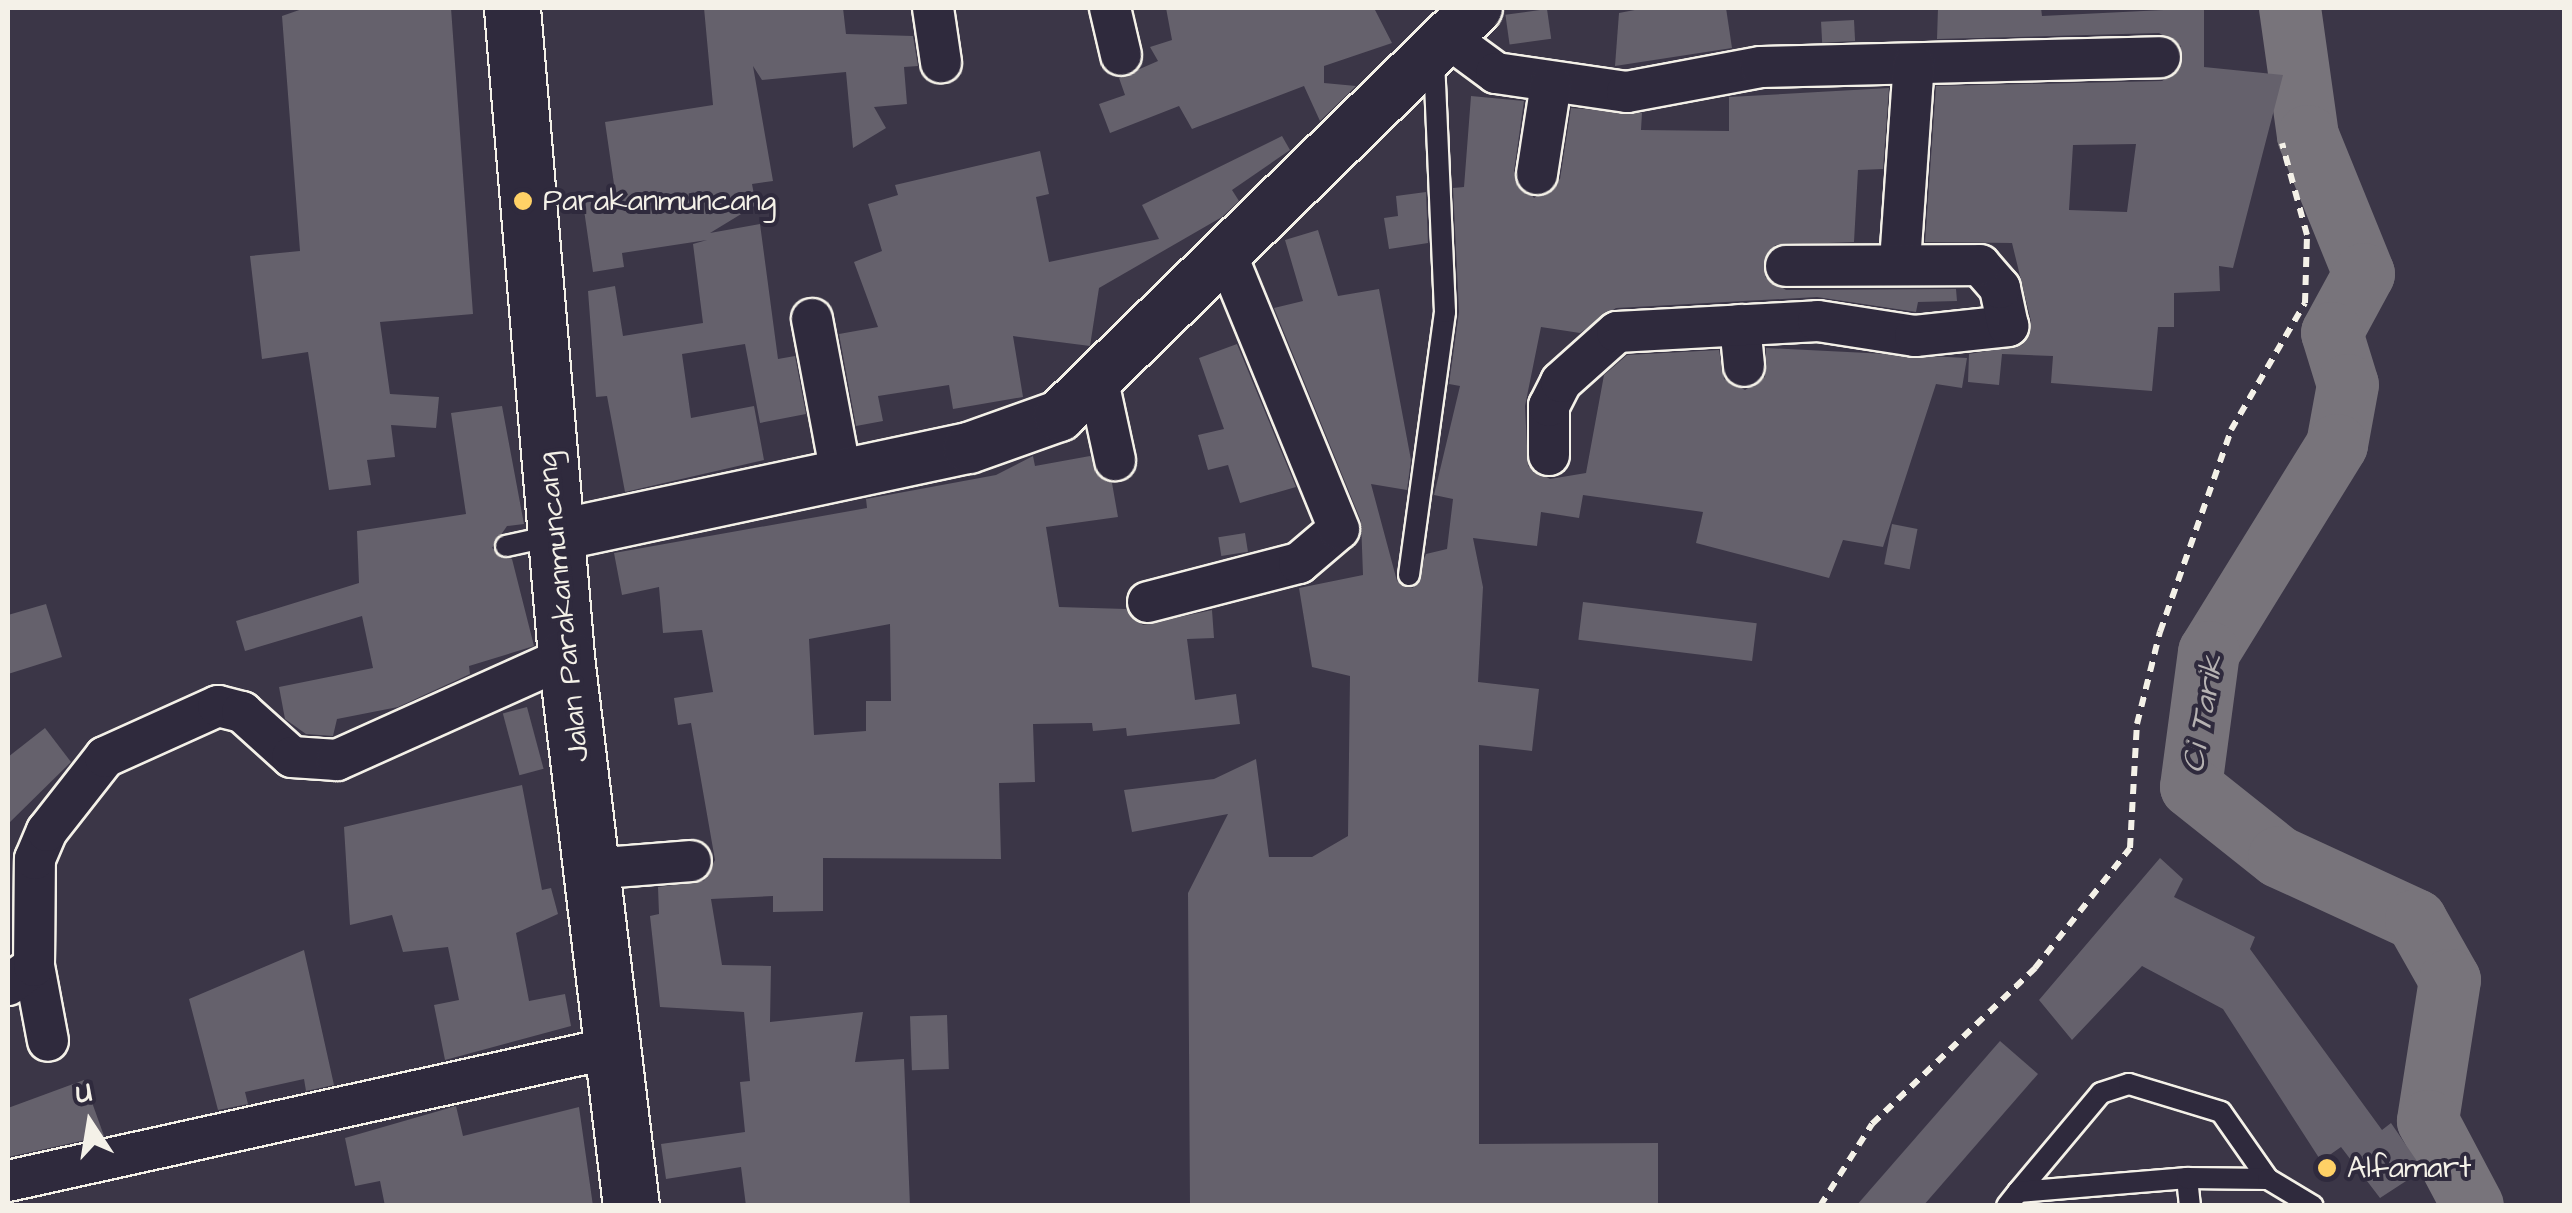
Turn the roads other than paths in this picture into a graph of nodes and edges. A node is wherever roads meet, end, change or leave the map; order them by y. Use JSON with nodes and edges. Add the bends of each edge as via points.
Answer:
{"nodes":[{"id":1,"x":512,"y":8,"type":"edge"},
{"id":2,"x":1110,"y":8,"type":"edge"},
{"id":3,"x":940,"y":9,"type":"edge"},
{"id":4,"x":1452,"y":32,"type":"edge"},
{"id":5,"x":1120,"y":55,"type":"dead end"},
{"id":6,"x":2160,"y":58,"type":"dead end"},
{"id":7,"x":941,"y":62,"type":"dead end"},
{"id":8,"x":1914,"y":64,"type":"junction"},
{"id":9,"x":1551,"y":84,"type":"junction"},
{"id":10,"x":1537,"y":174,"type":"dead end"},
{"id":11,"x":1227,"y":256,"type":"junction"},
{"id":12,"x":1900,"y":262,"type":"junction"},
{"id":13,"x":1786,"y":266,"type":"dead end"},
{"id":14,"x":812,"y":318,"type":"dead end"},
{"id":15,"x":1740,"y":325,"type":"junction"},
{"id":16,"x":1744,"y":366,"type":"dead end"},
{"id":17,"x":1099,"y":386,"type":"junction"},
{"id":18,"x":1549,"y":455,"type":"dead end"},
{"id":19,"x":1115,"y":460,"type":"dead end"},
{"id":20,"x":841,"y":474,"type":"junction"},
{"id":21,"x":530,"y":541,"type":"junction"},
{"id":22,"x":1409,"y":575,"type":"dead end"},
{"id":23,"x":1148,"y":602,"type":"dead end"},
{"id":24,"x":566,"y":657,"type":"junction"},
{"id":25,"x":691,"y":861,"type":"dead end"},
{"id":26,"x":590,"y":869,"type":"junction"},
{"id":27,"x":21,"y":975,"type":"edge"},
{"id":28,"x":48,"y":1042,"type":"dead end"},
{"id":29,"x":611,"y":1048,"type":"junction"},
{"id":30,"x":2187,"y":1178,"type":"junction"},
{"id":31,"x":2268,"y":1179,"type":"junction"},
{"id":32,"x":8,"y":1181,"type":"edge"},
{"id":33,"x":2012,"y":1199,"type":"edge"},
{"id":34,"x":632,"y":1206,"type":"edge"},
{"id":35,"x":2190,"y":1206,"type":"edge"},
{"id":36,"x":2314,"y":1206,"type":"edge"}],
"edges":[{"from":1,"to":21,"type":"main road","name":"Jalan Parakanmuncang"},
{"from":2,"to":5,"type":"street"},
{"from":3,"to":7,"type":"street"},
{"from":4,"to":9,"type":"street","via":[[1496,73]]},
{"from":4,"to":11,"type":"street"},
{"from":4,"to":22,"type":"lane","via":[[1445,312]]},
{"from":6,"to":8,"type":"street"},
{"from":8,"to":9,"type":"street","via":[[1761,67],[1626,92]]},
{"from":8,"to":12,"type":"street"},
{"from":9,"to":10,"type":"street"},
{"from":11,"to":17,"type":"street"},
{"from":11,"to":23,"type":"street","via":[[1339,530],[1299,564]]},
{"from":12,"to":13,"type":"street"},
{"from":12,"to":15,"type":"street","via":[[1980,265],[2000,288],[2008,326],[1914,336],[1818,321]]},
{"from":14,"to":20,"type":"street"},
{"from":15,"to":16,"type":"street"},
{"from":15,"to":18,"type":"street","via":[[1600,340],[1550,406]]},
{"from":17,"to":19,"type":"street"},
{"from":17,"to":20,"type":"street","via":[[1024,432]]},
{"from":20,"to":21,"type":"street"},
{"from":21,"to":24,"type":"main road","name":"Jalan Parakanmuncang"},
{"from":24,"to":26,"type":"main road","name":"Jalan Parakanmuncang"},
{"from":24,"to":27,"type":"street","via":[[338,760],[292,757],[242,712],[218,706],[106,757],[35,859]]},
{"from":25,"to":26,"type":"street"},
{"from":26,"to":29,"type":"main road","name":"Jalan Parakanmuncang"},
{"from":27,"to":28,"type":"street"},
{"from":29,"to":32,"type":"street"},
{"from":29,"to":34,"type":"main road","name":"Jalan Parakanmuncang"},
{"from":30,"to":31,"type":"lane"},
{"from":30,"to":33,"type":"lane"},
{"from":30,"to":35,"type":"lane"},
{"from":31,"to":33,"type":"lane","via":[[2221,1112],[2129,1084],[2102,1093]]},
{"from":31,"to":36,"type":"lane"}]}
